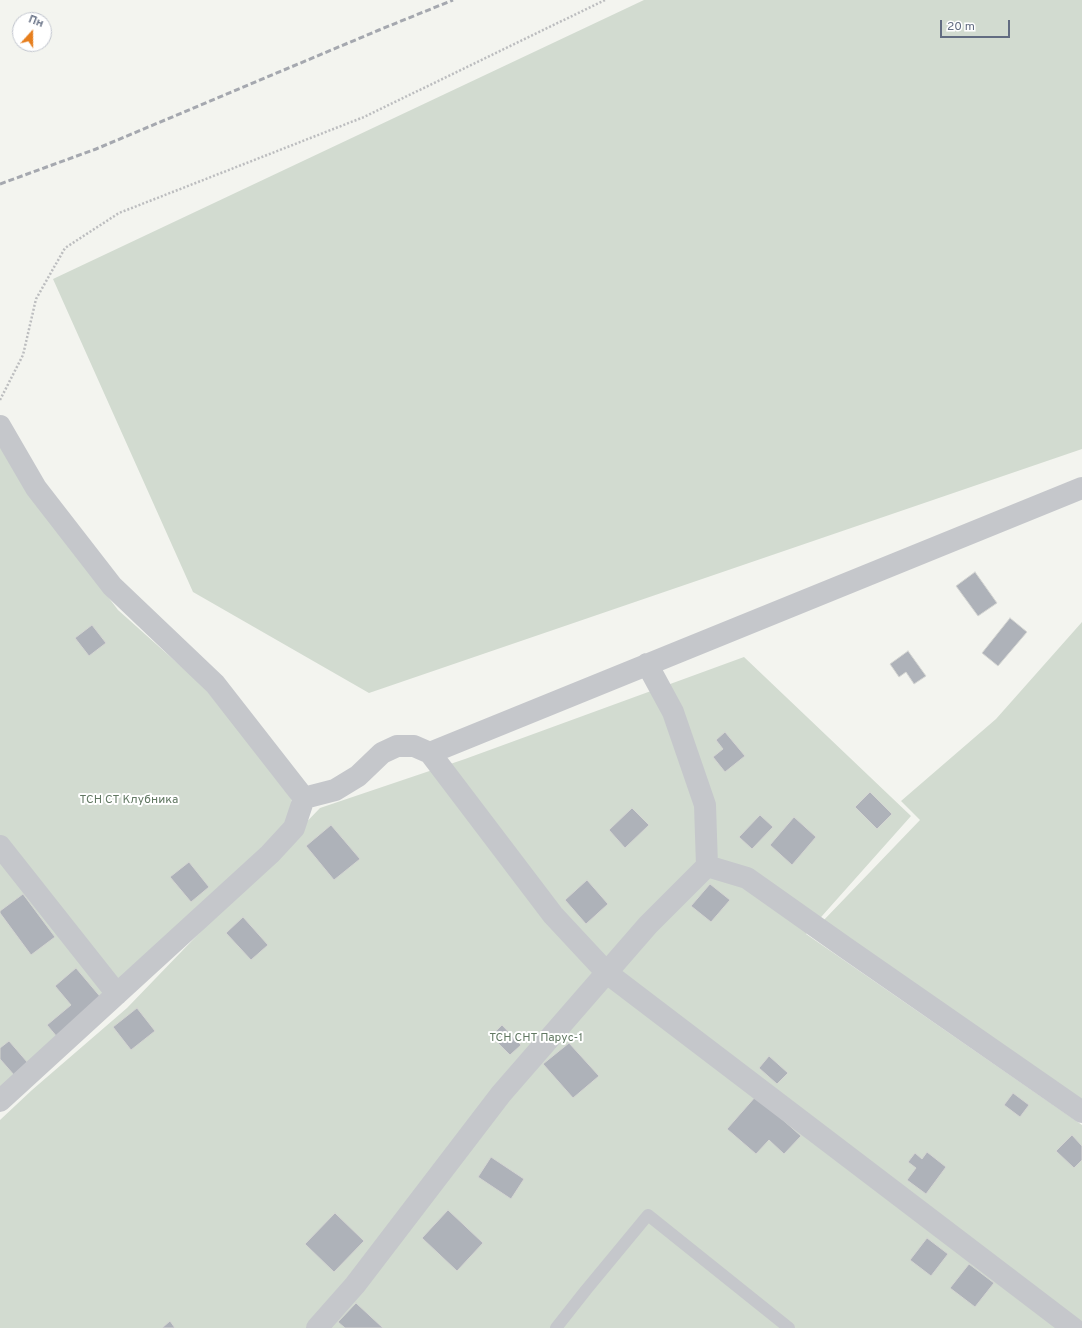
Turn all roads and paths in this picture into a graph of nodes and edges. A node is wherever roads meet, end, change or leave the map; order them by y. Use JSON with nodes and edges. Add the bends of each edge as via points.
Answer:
{"nodes":[{"id":1,"x":605,"y":0,"type":"edge"},
{"id":2,"x":0,"y":400,"type":"edge"},
{"id":3,"x":0,"y":426,"type":"edge"},
{"id":4,"x":1082,"y":488,"type":"edge"},
{"id":5,"x":647,"y":664,"type":"junction"},
{"id":6,"x":430,"y":753,"type":"junction"},
{"id":7,"x":304,"y":798,"type":"junction"},
{"id":8,"x":0,"y":846,"type":"edge"},
{"id":9,"x":707,"y":866,"type":"junction"},
{"id":10,"x":607,"y":973,"type":"junction"},
{"id":11,"x":117,"y":994,"type":"junction"},
{"id":12,"x":0,"y":1101,"type":"edge"},
{"id":13,"x":1082,"y":1112,"type":"edge"},
{"id":14,"x":317,"y":1328,"type":"edge"},
{"id":15,"x":556,"y":1328,"type":"edge"},
{"id":16,"x":790,"y":1328,"type":"edge"},
{"id":17,"x":1073,"y":1328,"type":"edge"}],
"edges":[{"from":1,"to":2,"type":"path","via":[[364,117],[119,213],[71,244],[65,248],[36,299],[23,355]]},
{"from":3,"to":7,"type":"street","via":[[36,488],[112,586],[215,684]]},
{"from":4,"to":5,"type":"street"},
{"from":5,"to":6,"type":"street"},
{"from":5,"to":9,"type":"street","via":[[673,712],[705,805]]},
{"from":6,"to":7,"type":"street","via":[[414,746],[397,746],[382,753],[358,776],[335,790]]},
{"from":6,"to":10,"type":"street","via":[[553,915]]},
{"from":7,"to":11,"type":"street","via":[[294,828],[270,854]]},
{"from":8,"to":11,"type":"street"},
{"from":9,"to":10,"type":"street","via":[[648,925]]},
{"from":9,"to":13,"type":"street","via":[[747,878]]},
{"from":10,"to":14,"type":"street","via":[[501,1094],[355,1285]]},
{"from":10,"to":17,"type":"street"},
{"from":11,"to":12,"type":"street"},
{"from":15,"to":16,"type":"lane","via":[[648,1215]]}]}
